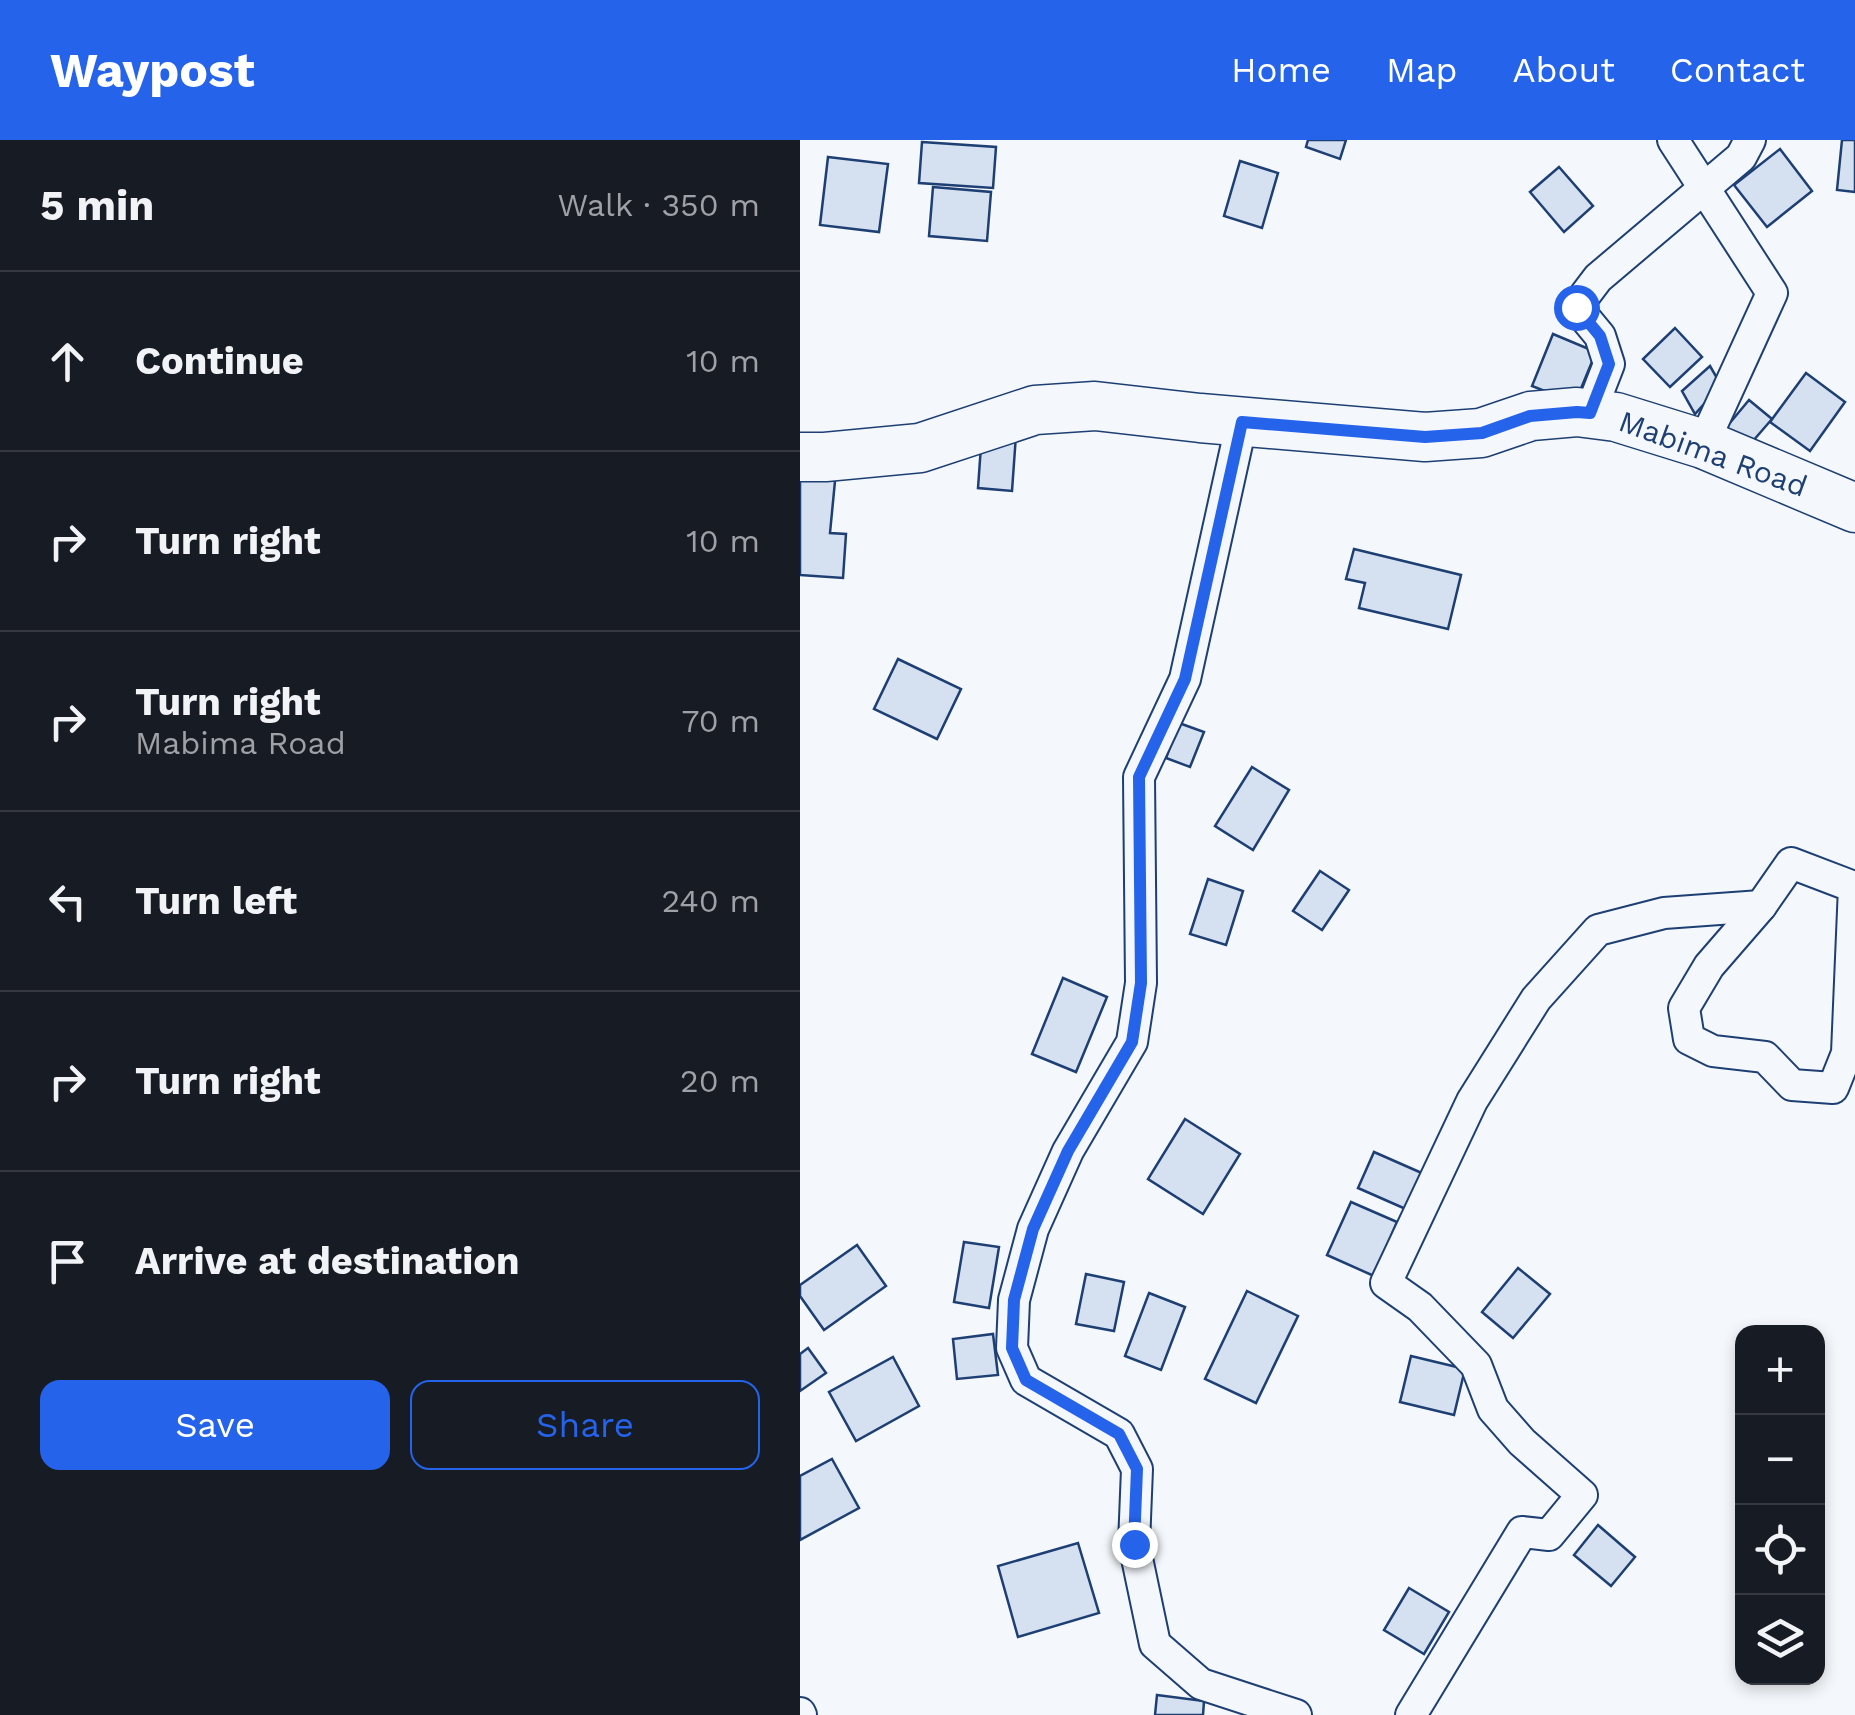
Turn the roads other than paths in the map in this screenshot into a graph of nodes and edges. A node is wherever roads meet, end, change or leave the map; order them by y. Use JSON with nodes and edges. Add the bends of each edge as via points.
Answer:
{"nodes":[{"id":1,"x":1673,"y":140,"type":"edge"},
{"id":2,"x":1750,"y":140,"type":"edge"},
{"id":3,"x":1704,"y":188,"type":"junction"},
{"id":4,"x":1590,"y":413,"type":"junction"},
{"id":5,"x":1242,"y":422,"type":"junction"},
{"id":6,"x":1703,"y":444,"type":"junction"},
{"id":7,"x":800,"y":457,"type":"edge"},
{"id":8,"x":1855,"y":508,"type":"edge"},
{"id":9,"x":1761,"y":906,"type":"junction"},
{"id":10,"x":1296,"y":1715,"type":"edge"},
{"id":11,"x":1412,"y":1715,"type":"edge"}],
"edges":[{"from":1,"to":3,"type":"street"},
{"from":2,"to":3,"type":"street"},
{"from":3,"to":4,"type":"street","via":[[1598,278],[1576,307],[1600,336],[1609,364]]},
{"from":3,"to":6,"type":"street","via":[[1772,292]]},
{"from":4,"to":5,"type":"main road","name":"Mabima Road","via":[[1530,416],[1482,433],[1425,437]]},
{"from":4,"to":6,"type":"main road","name":"Mabima Road"},
{"from":5,"to":7,"type":"main road","name":"Mabima Road","via":[[1094,406],[1035,410],[920,448]]},
{"from":5,"to":10,"type":"street","via":[[1185,679],[1139,777],[1141,983],[1132,1042],[1068,1151],[1033,1229],[1014,1300],[1012,1348],[1026,1380],[1119,1434],[1137,1469],[1134,1544],[1155,1644],[1201,1684]]},
{"from":6,"to":8,"type":"main road","name":"Mabima Road"},
{"from":9,"to":9,"type":"street","via":[[1709,966],[1684,1008],[1689,1039],[1713,1051],[1765,1058],[1792,1084],[1833,1088],[1847,1053],[1854,887],[1792,863]]},
{"from":9,"to":11,"type":"street","via":[[1664,913],[1598,930],[1536,999],[1472,1101],[1386,1283],[1420,1307],[1476,1365],[1493,1409],[1582,1495],[1548,1534],[1522,1532]]}]}
